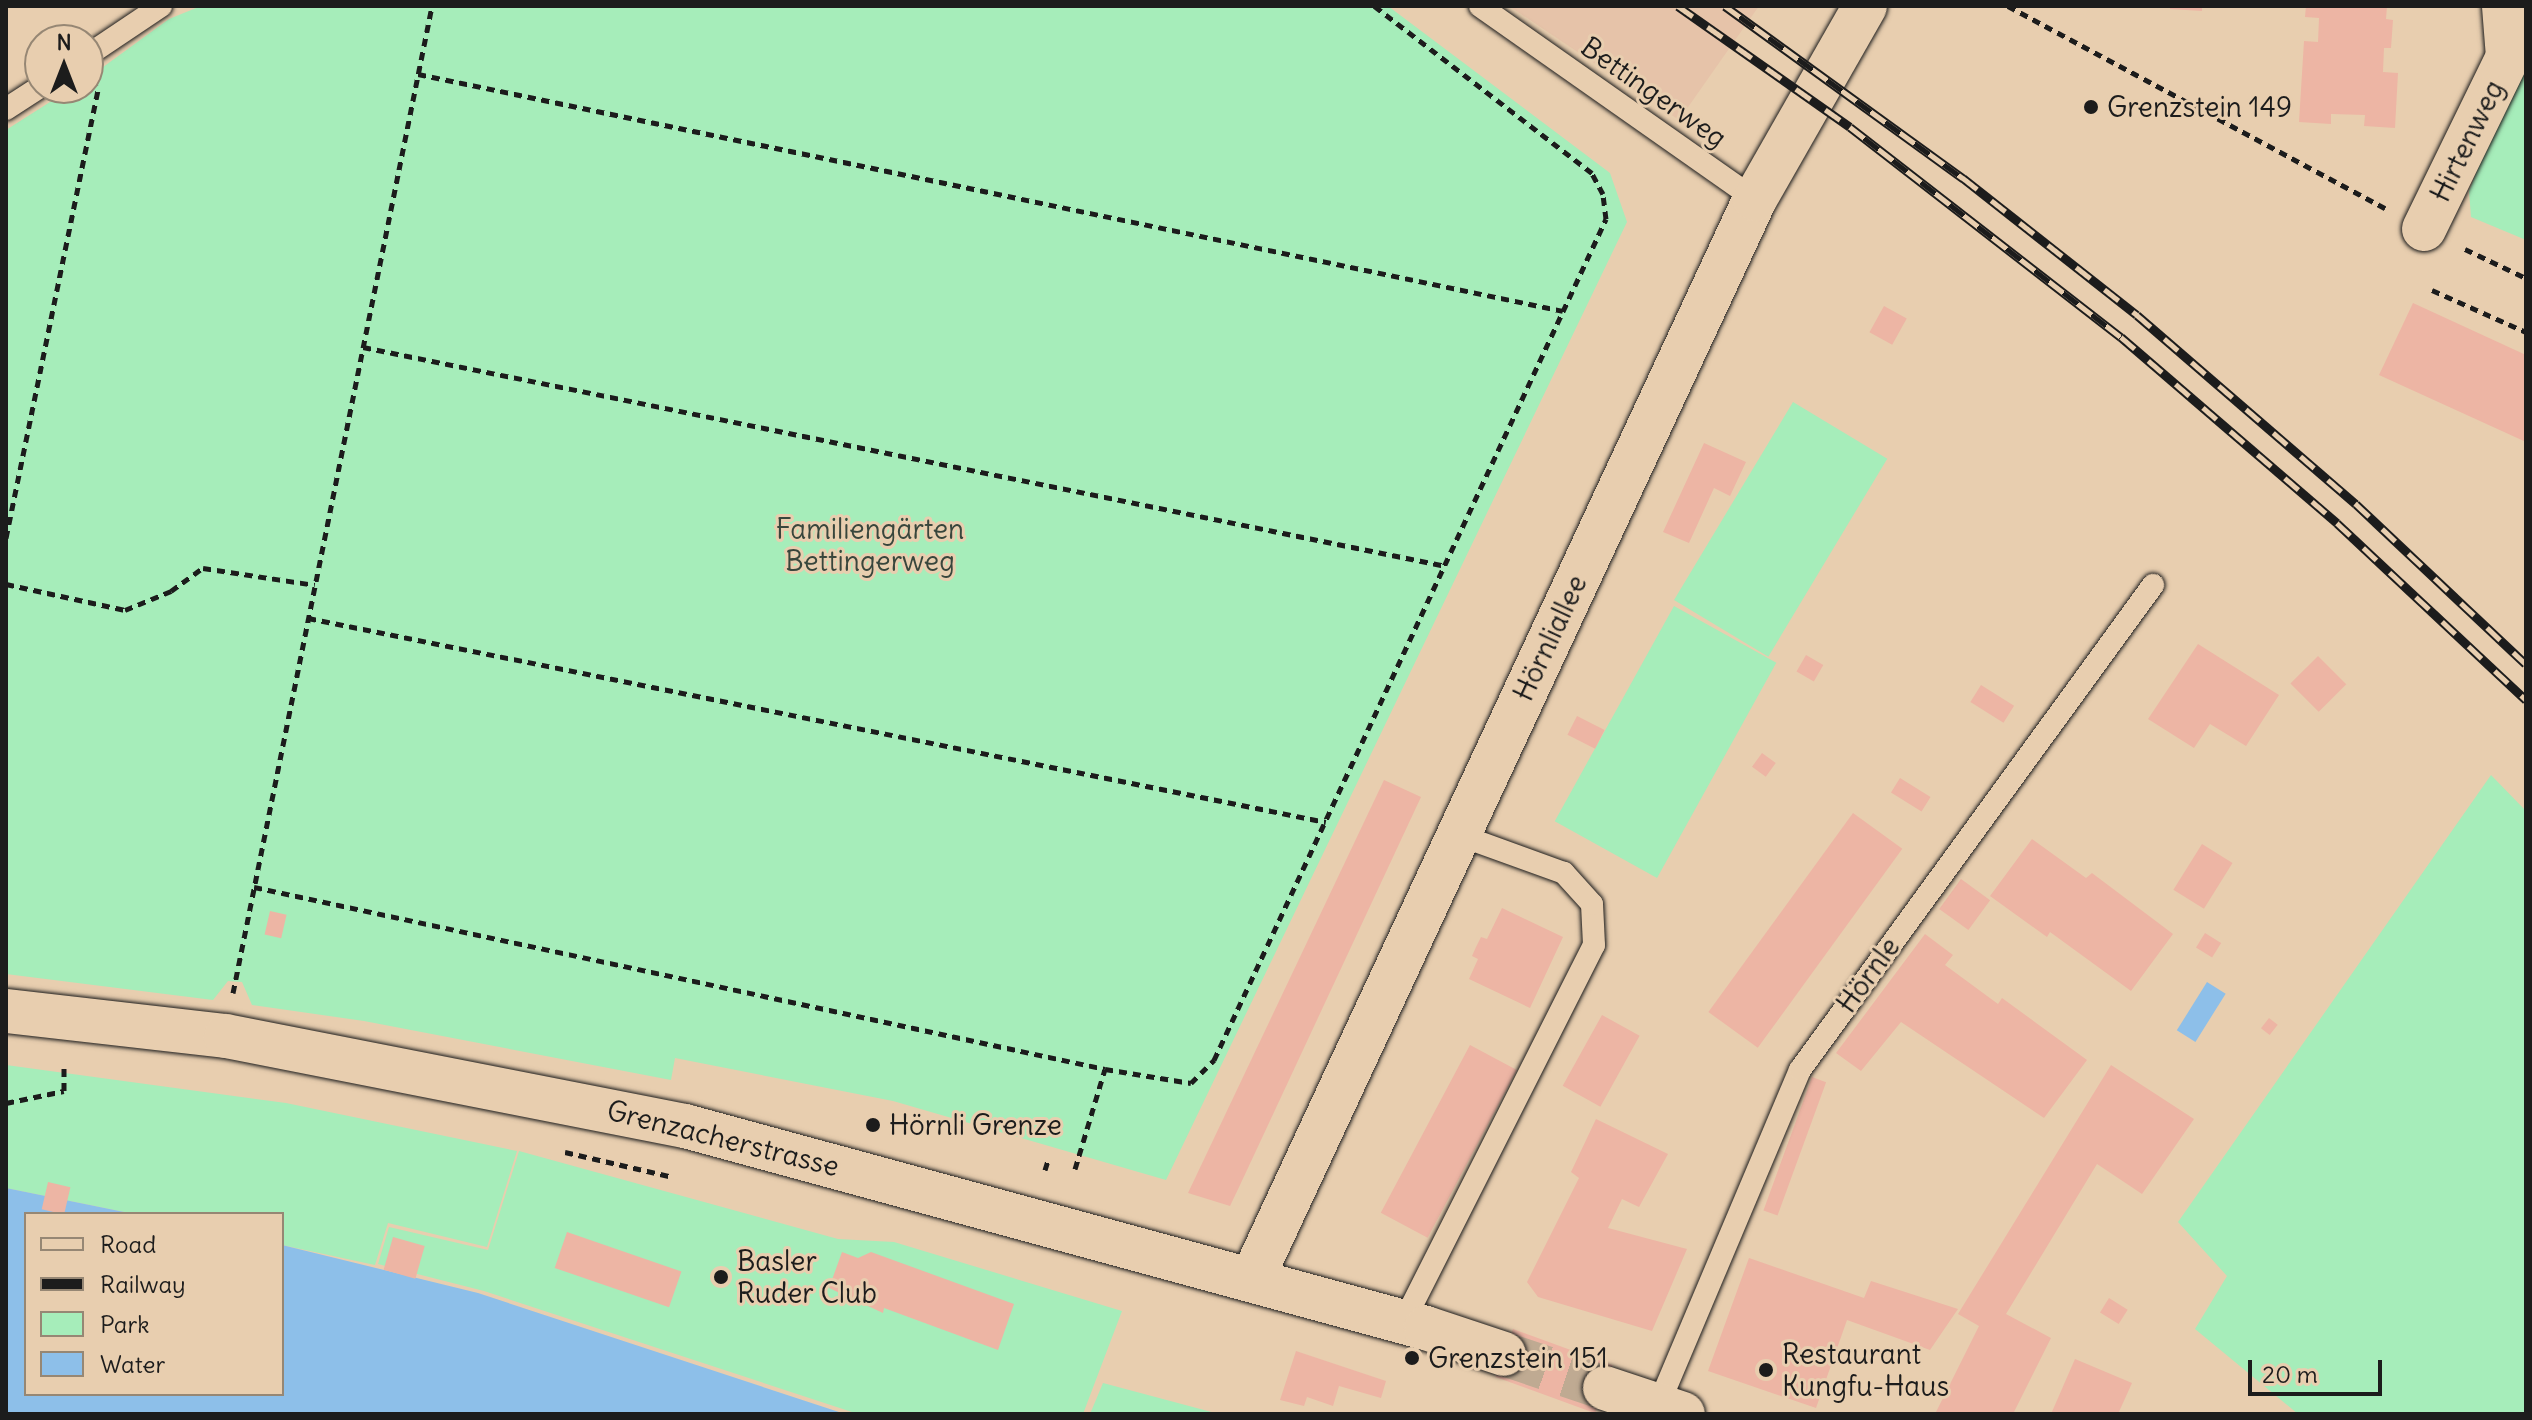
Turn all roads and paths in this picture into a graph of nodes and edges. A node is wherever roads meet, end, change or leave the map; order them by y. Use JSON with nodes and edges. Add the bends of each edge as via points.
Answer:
{"nodes":[{"id":1,"x":161,"y":6,"type":"edge"},
{"id":2,"x":432,"y":6,"type":"edge"},
{"id":3,"x":1374,"y":6,"type":"edge"},
{"id":4,"x":1480,"y":6,"type":"edge"},
{"id":5,"x":1865,"y":6,"type":"edge"},
{"id":6,"x":2008,"y":6,"type":"edge"},
{"id":7,"x":2504,"y":6,"type":"edge"},
{"id":8,"x":104,"y":44,"type":"edge"},
{"id":9,"x":418,"y":74,"type":"junction"},
{"id":10,"x":24,"y":97,"type":"edge"},
{"id":11,"x":96,"y":104,"type":"edge"},
{"id":12,"x":6,"y":109,"type":"edge"},
{"id":13,"x":1755,"y":199,"type":"junction"},
{"id":14,"x":2424,"y":229,"type":"junction"},
{"id":15,"x":2526,"y":278,"type":"edge"},
{"id":16,"x":2432,"y":290,"type":"dead end"},
{"id":17,"x":1563,"y":311,"type":"junction"},
{"id":18,"x":2526,"y":332,"type":"edge"},
{"id":19,"x":363,"y":347,"type":"junction"},
{"id":20,"x":6,"y":538,"type":"edge"},
{"id":21,"x":1446,"y":566,"type":"junction"},
{"id":22,"x":6,"y":584,"type":"edge"},
{"id":23,"x":315,"y":585,"type":"junction"},
{"id":24,"x":2153,"y":585,"type":"dead end"},
{"id":25,"x":308,"y":618,"type":"junction"},
{"id":26,"x":1326,"y":822,"type":"junction"},
{"id":27,"x":1459,"y":835,"type":"junction"},
{"id":28,"x":254,"y":887,"type":"junction"},
{"id":29,"x":6,"y":1011,"type":"edge"},
{"id":30,"x":226,"y":1036,"type":"junction"},
{"id":31,"x":50,"y":1063,"type":"dead end"},
{"id":32,"x":64,"y":1065,"type":"junction"},
{"id":33,"x":79,"y":1067,"type":"dead end"},
{"id":34,"x":1105,"y":1069,"type":"junction"},
{"id":35,"x":6,"y":1103,"type":"edge"},
{"id":36,"x":875,"y":1116,"type":"dead end"},
{"id":37,"x":873,"y":1125,"type":"dead end"},
{"id":38,"x":558,"y":1150,"type":"dead end"},
{"id":39,"x":1048,"y":1160,"type":"dead end"},
{"id":40,"x":1075,"y":1169,"type":"dead end"},
{"id":41,"x":1045,"y":1170,"type":"dead end"},
{"id":42,"x":673,"y":1177,"type":"dead end"},
{"id":43,"x":1252,"y":1279,"type":"junction"},
{"id":44,"x":1415,"y":1325,"type":"junction"},
{"id":45,"x":1504,"y":1354,"type":"tunnel mouth"},
{"id":46,"x":1605,"y":1388,"type":"tunnel mouth"},
{"id":47,"x":1671,"y":1410,"type":"edge"}],
"edges":[{"from":1,"to":8,"type":"lane"},
{"from":2,"to":9,"type":"path"},
{"from":3,"to":17,"type":"path","via":[[1592,173],[1603,194],[1606,219]]},
{"from":4,"to":13,"type":"lane","name":"Bettingerweg"},
{"from":5,"to":13,"type":"street","name":"Hörnliallee"},
{"from":6,"to":14,"type":"path"},
{"from":7,"to":14,"type":"street","name":"Hirtenweg","via":[[2508,57]]},
{"from":9,"to":17,"type":"path"},
{"from":9,"to":19,"type":"path"},
{"from":10,"to":12,"type":"lane"},
{"from":11,"to":20,"type":"path"},
{"from":13,"to":27,"type":"street","name":"Hörnliallee"},
{"from":14,"to":15,"type":"path"},
{"from":16,"to":18,"type":"path"},
{"from":17,"to":21,"type":"path"},
{"from":19,"to":21,"type":"path"},
{"from":19,"to":23,"type":"path"},
{"from":21,"to":26,"type":"path"},
{"from":22,"to":23,"type":"path","via":[[125,610],[171,591],[203,568]]},
{"from":23,"to":25,"type":"path"},
{"from":24,"to":47,"type":"lane","name":"Hörnle","via":[[1800,1070]]},
{"from":25,"to":26,"type":"path"},
{"from":25,"to":28,"type":"path"},
{"from":26,"to":34,"type":"path","via":[[1214,1060],[1191,1083]]},
{"from":27,"to":43,"type":"street","name":"Hörnliallee"},
{"from":27,"to":44,"type":"lane","via":[[1564,873],[1592,904],[1594,945]]},
{"from":28,"to":30,"type":"path"},
{"from":28,"to":34,"type":"path"},
{"from":29,"to":30,"type":"street","name":"Grenzacherstrasse"},
{"from":30,"to":43,"type":"street","name":"Grenzacherstrasse","via":[[685,1126]]},
{"from":31,"to":32,"type":"path"},
{"from":32,"to":33,"type":"path"},
{"from":32,"to":35,"type":"path","via":[[64,1091]]},
{"from":34,"to":40,"type":"path"},
{"from":36,"to":37,"type":"path"},
{"from":38,"to":42,"type":"path"},
{"from":39,"to":41,"type":"path"},
{"from":43,"to":44,"type":"street","name":"Grenzacherstrasse"},
{"from":44,"to":45,"type":"street"},
{"from":46,"to":47,"type":"street","name":"Hörnle"}]}
